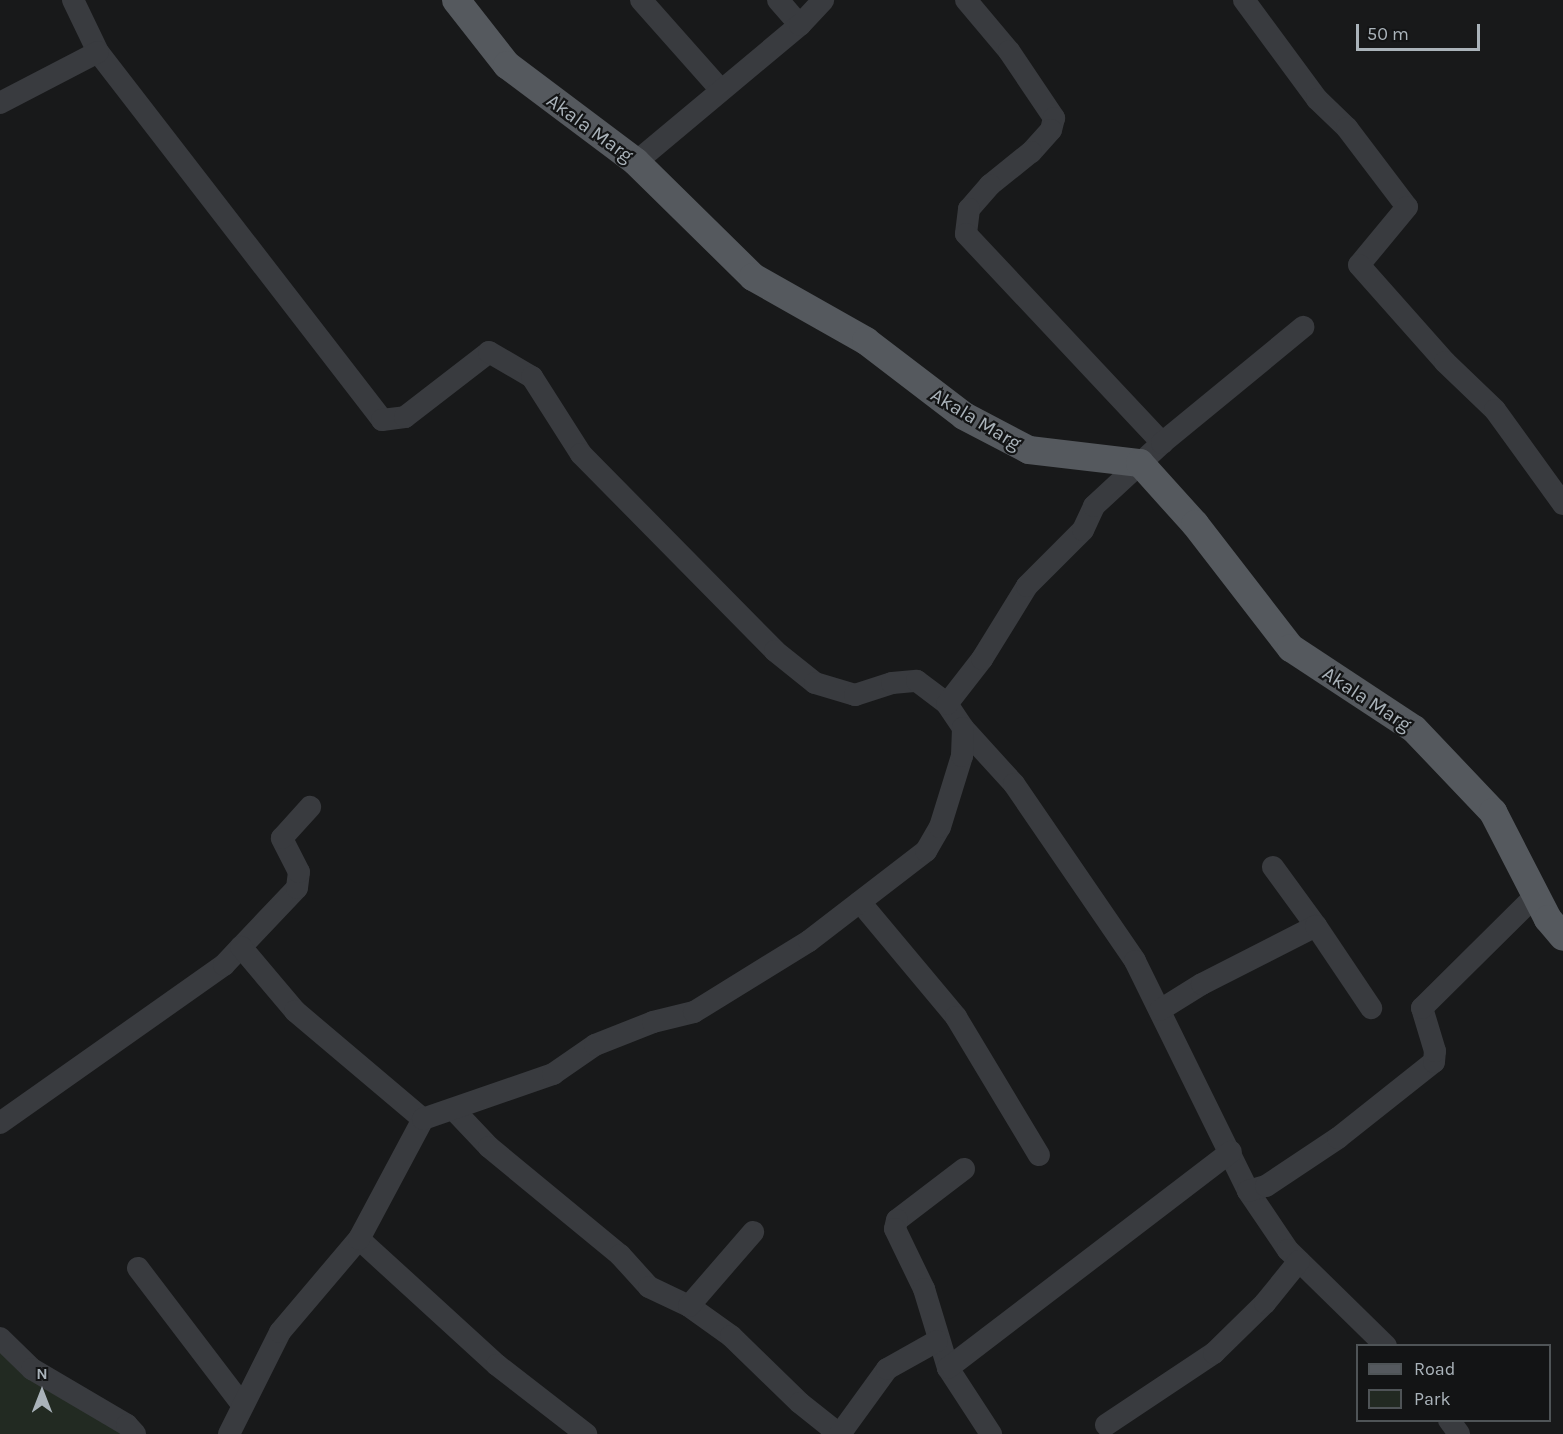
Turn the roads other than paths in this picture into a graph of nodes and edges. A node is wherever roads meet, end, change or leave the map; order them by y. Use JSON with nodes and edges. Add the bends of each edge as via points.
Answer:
{"nodes":[{"id":1,"x":73,"y":0,"type":"edge"},
{"id":2,"x":456,"y":0,"type":"edge"},
{"id":3,"x":641,"y":0,"type":"edge"},
{"id":4,"x":778,"y":0,"type":"edge"},
{"id":5,"x":823,"y":0,"type":"edge"},
{"id":6,"x":966,"y":0,"type":"edge"},
{"id":7,"x":1244,"y":0,"type":"edge"},
{"id":8,"x":800,"y":25,"type":"junction"},
{"id":9,"x":98,"y":52,"type":"junction"},
{"id":10,"x":721,"y":90,"type":"junction"},
{"id":11,"x":0,"y":104,"type":"edge"},
{"id":12,"x":636,"y":162,"type":"junction"},
{"id":13,"x":1303,"y":327,"type":"dead end"},
{"id":14,"x":1162,"y":443,"type":"junction"},
{"id":15,"x":1140,"y":463,"type":"junction"},
{"id":16,"x":1563,"y":504,"type":"edge"},
{"id":17,"x":947,"y":704,"type":"junction"},
{"id":18,"x":963,"y":728,"type":"junction"},
{"id":19,"x":310,"y":807,"type":"dead end"},
{"id":20,"x":1274,"y":867,"type":"dead end"},
{"id":21,"x":1536,"y":895,"type":"junction"},
{"id":22,"x":860,"y":902,"type":"junction"},
{"id":23,"x":1316,"y":926,"type":"junction"},
{"id":24,"x":1562,"y":932,"type":"edge"},
{"id":25,"x":241,"y":947,"type":"junction"},
{"id":26,"x":1371,"y":1008,"type":"dead end"},
{"id":27,"x":1160,"y":1010,"type":"junction"},
{"id":28,"x":453,"y":1110,"type":"junction"},
{"id":29,"x":423,"y":1119,"type":"junction"},
{"id":30,"x":0,"y":1123,"type":"edge"},
{"id":31,"x":1231,"y":1152,"type":"junction"},
{"id":32,"x":1039,"y":1155,"type":"dead end"},
{"id":33,"x":964,"y":1169,"type":"dead end"},
{"id":34,"x":1248,"y":1191,"type":"junction"},
{"id":35,"x":753,"y":1232,"type":"dead end"},
{"id":36,"x":359,"y":1239,"type":"junction"},
{"id":37,"x":1299,"y":1261,"type":"junction"},
{"id":38,"x":138,"y":1268,"type":"dead end"},
{"id":39,"x":689,"y":1306,"type":"junction"},
{"id":40,"x":0,"y":1338,"type":"edge"},
{"id":41,"x":937,"y":1341,"type":"junction"},
{"id":42,"x":1384,"y":1344,"type":"edge"},
{"id":43,"x":948,"y":1368,"type":"junction"},
{"id":44,"x":243,"y":1406,"type":"junction"},
{"id":45,"x":1451,"y":1422,"type":"edge"},
{"id":46,"x":1106,"y":1425,"type":"dead end"},
{"id":47,"x":135,"y":1434,"type":"edge"},
{"id":48,"x":229,"y":1434,"type":"edge"},
{"id":49,"x":586,"y":1434,"type":"edge"},
{"id":50,"x":840,"y":1434,"type":"edge"},
{"id":51,"x":991,"y":1434,"type":"edge"},
{"id":52,"x":1460,"y":1434,"type":"edge"}],
"edges":[{"from":1,"to":9,"type":"street"},
{"from":2,"to":12,"type":"main road","name":"Akala Marg","via":[[507,65]]},
{"from":3,"to":10,"type":"street"},
{"from":4,"to":8,"type":"street"},
{"from":5,"to":8,"type":"street"},
{"from":6,"to":14,"type":"street","via":[[1009,51],[1054,118],[1051,130],[1031,152],[990,185],[969,209],[966,234]]},
{"from":7,"to":16,"type":"street","via":[[1317,99],[1347,128],[1407,207],[1359,265],[1445,363],[1495,410]]},
{"from":8,"to":10,"type":"street"},
{"from":9,"to":11,"type":"street"},
{"from":9,"to":17,"type":"street","via":[[382,420],[405,417],[489,352],[532,377],[581,454],[775,651],[815,683],[855,695],[892,683],[917,681]]},
{"from":10,"to":12,"type":"street"},
{"from":12,"to":15,"type":"main road","name":"Akala Marg","via":[[753,277],[866,341],[964,416],[1029,450]]},
{"from":13,"to":14,"type":"street"},
{"from":14,"to":15,"type":"street"},
{"from":15,"to":17,"type":"street","via":[[1094,506],[1083,530],[1027,586],[982,659]]},
{"from":15,"to":21,"type":"main road","name":"Akala Marg","via":[[1195,524],[1291,648],[1414,729],[1493,812]]},
{"from":17,"to":18,"type":"street"},
{"from":18,"to":22,"type":"street","via":[[962,756],[940,827],[926,852]]},
{"from":18,"to":27,"type":"street","via":[[1014,784],[1135,961]]},
{"from":19,"to":25,"type":"street","via":[[282,838],[299,872],[297,888]]},
{"from":20,"to":23,"type":"street"},
{"from":21,"to":24,"type":"main road","name":"Akala Marg"},
{"from":21,"to":34,"type":"street","via":[[1422,1008],[1435,1051],[1434,1062],[1338,1138],[1266,1186]]},
{"from":22,"to":28,"type":"street","via":[[809,941],[694,1012],[652,1022],[595,1045],[553,1074]]},
{"from":22,"to":32,"type":"street","via":[[957,1017]]},
{"from":23,"to":26,"type":"street"},
{"from":23,"to":27,"type":"street"},
{"from":25,"to":29,"type":"street","via":[[295,1011]]},
{"from":25,"to":30,"type":"street","via":[[224,965]]},
{"from":27,"to":31,"type":"street"},
{"from":28,"to":29,"type":"street"},
{"from":28,"to":39,"type":"street","via":[[489,1147],[620,1255],[649,1287]]},
{"from":29,"to":36,"type":"street"},
{"from":31,"to":34,"type":"street"},
{"from":31,"to":43,"type":"street"},
{"from":33,"to":41,"type":"street","via":[[897,1220],[895,1230],[924,1289]]},
{"from":34,"to":37,"type":"street"},
{"from":35,"to":39,"type":"street"},
{"from":36,"to":44,"type":"street","via":[[280,1332]]},
{"from":36,"to":49,"type":"street","via":[[498,1365]]},
{"from":37,"to":42,"type":"street"},
{"from":37,"to":46,"type":"street","via":[[1265,1303],[1214,1353]]},
{"from":38,"to":44,"type":"street"},
{"from":39,"to":50,"type":"street","via":[[731,1336],[800,1404]]},
{"from":40,"to":47,"type":"street","via":[[32,1369],[128,1425]]},
{"from":41,"to":43,"type":"street"},
{"from":41,"to":50,"type":"street","via":[[887,1369]]},
{"from":43,"to":51,"type":"street"},
{"from":44,"to":48,"type":"street"},
{"from":45,"to":52,"type":"street"}]}
